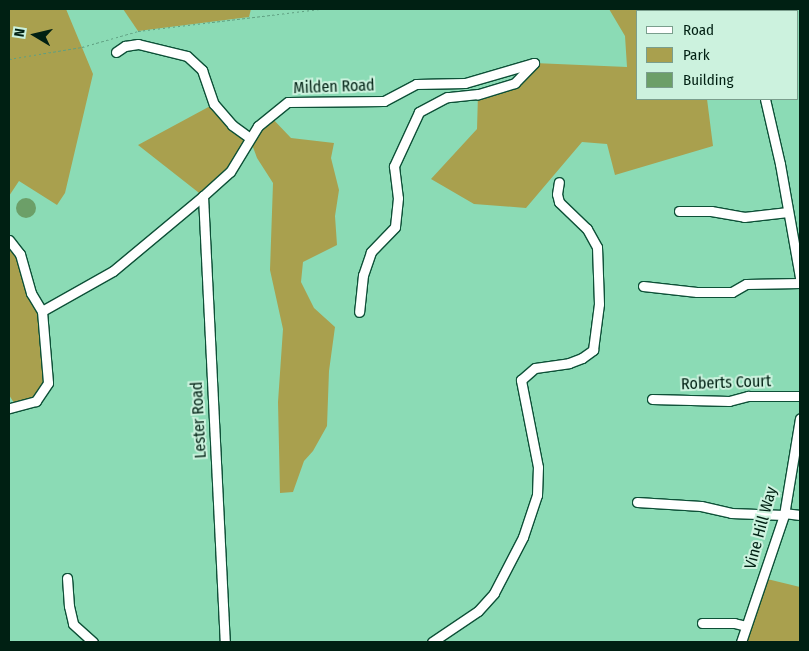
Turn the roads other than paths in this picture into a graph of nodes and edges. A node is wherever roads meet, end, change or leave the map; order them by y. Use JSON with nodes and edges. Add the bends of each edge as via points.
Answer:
{"nodes":[{"id":1,"x":116,"y":52,"type":"dead end"},
{"id":2,"x":765,"y":100,"type":"edge"},
{"id":3,"x":250,"y":138,"type":"junction"},
{"id":4,"x":559,"y":182,"type":"dead end"},
{"id":5,"x":203,"y":196,"type":"junction"},
{"id":6,"x":679,"y":211,"type":"dead end"},
{"id":7,"x":788,"y":212,"type":"junction"},
{"id":8,"x":9,"y":240,"type":"edge"},
{"id":9,"x":800,"y":278,"type":"edge"},
{"id":10,"x":800,"y":283,"type":"edge"},
{"id":11,"x":642,"y":286,"type":"dead end"},
{"id":12,"x":42,"y":311,"type":"junction"},
{"id":13,"x":359,"y":312,"type":"dead end"},
{"id":14,"x":800,"y":396,"type":"edge"},
{"id":15,"x":652,"y":400,"type":"dead end"},
{"id":16,"x":9,"y":408,"type":"edge"},
{"id":17,"x":800,"y":418,"type":"edge"},
{"id":18,"x":637,"y":502,"type":"dead end"},
{"id":19,"x":784,"y":514,"type":"junction"},
{"id":20,"x":800,"y":515,"type":"edge"},
{"id":21,"x":67,"y":578,"type":"dead end"},
{"id":22,"x":702,"y":623,"type":"dead end"},
{"id":23,"x":746,"y":626,"type":"junction"},
{"id":24,"x":93,"y":642,"type":"edge"},
{"id":25,"x":226,"y":642,"type":"edge"},
{"id":26,"x":432,"y":642,"type":"edge"},
{"id":27,"x":741,"y":642,"type":"edge"}],
"edges":[{"from":1,"to":3,"type":"street","via":[[125,46],[138,44],[186,56],[202,70],[214,104],[232,125]]},
{"from":2,"to":7,"type":"street"},
{"from":3,"to":5,"type":"street","name":"Milden Road","via":[[230,172]]},
{"from":3,"to":13,"type":"street","name":"Milden Road","via":[[258,126],[288,102],[384,100],[416,84],[464,83],[534,63],[515,83],[478,94],[447,96],[419,112],[394,166],[398,198],[395,227],[371,252],[363,275]]},
{"from":4,"to":26,"type":"street","via":[[559,202],[587,229],[597,247],[599,304],[593,350],[570,363],[535,368],[520,380],[538,466],[537,494],[524,537],[494,593],[478,611]]},
{"from":5,"to":12,"type":"street","name":"Milden Road","via":[[113,271]]},
{"from":5,"to":25,"type":"street","name":"Lester Road"},
{"from":6,"to":7,"type":"street","via":[[711,211],[744,217]]},
{"from":7,"to":9,"type":"street"},
{"from":8,"to":12,"type":"street","via":[[20,254],[31,293]]},
{"from":10,"to":11,"type":"street","via":[[746,284],[732,292]]},
{"from":12,"to":16,"type":"street","via":[[48,383],[36,401]]},
{"from":14,"to":15,"type":"street","name":"Roberts Court","via":[[748,396],[729,401]]},
{"from":17,"to":19,"type":"street","name":"Vine Hill Way"},
{"from":18,"to":19,"type":"street","via":[[701,506],[731,513]]},
{"from":19,"to":20,"type":"street"},
{"from":19,"to":23,"type":"street","name":"Vine Hill Way"},
{"from":21,"to":24,"type":"street","via":[[73,624]]},
{"from":22,"to":23,"type":"street"},
{"from":23,"to":27,"type":"street","name":"Vine Hill Way"}]}
